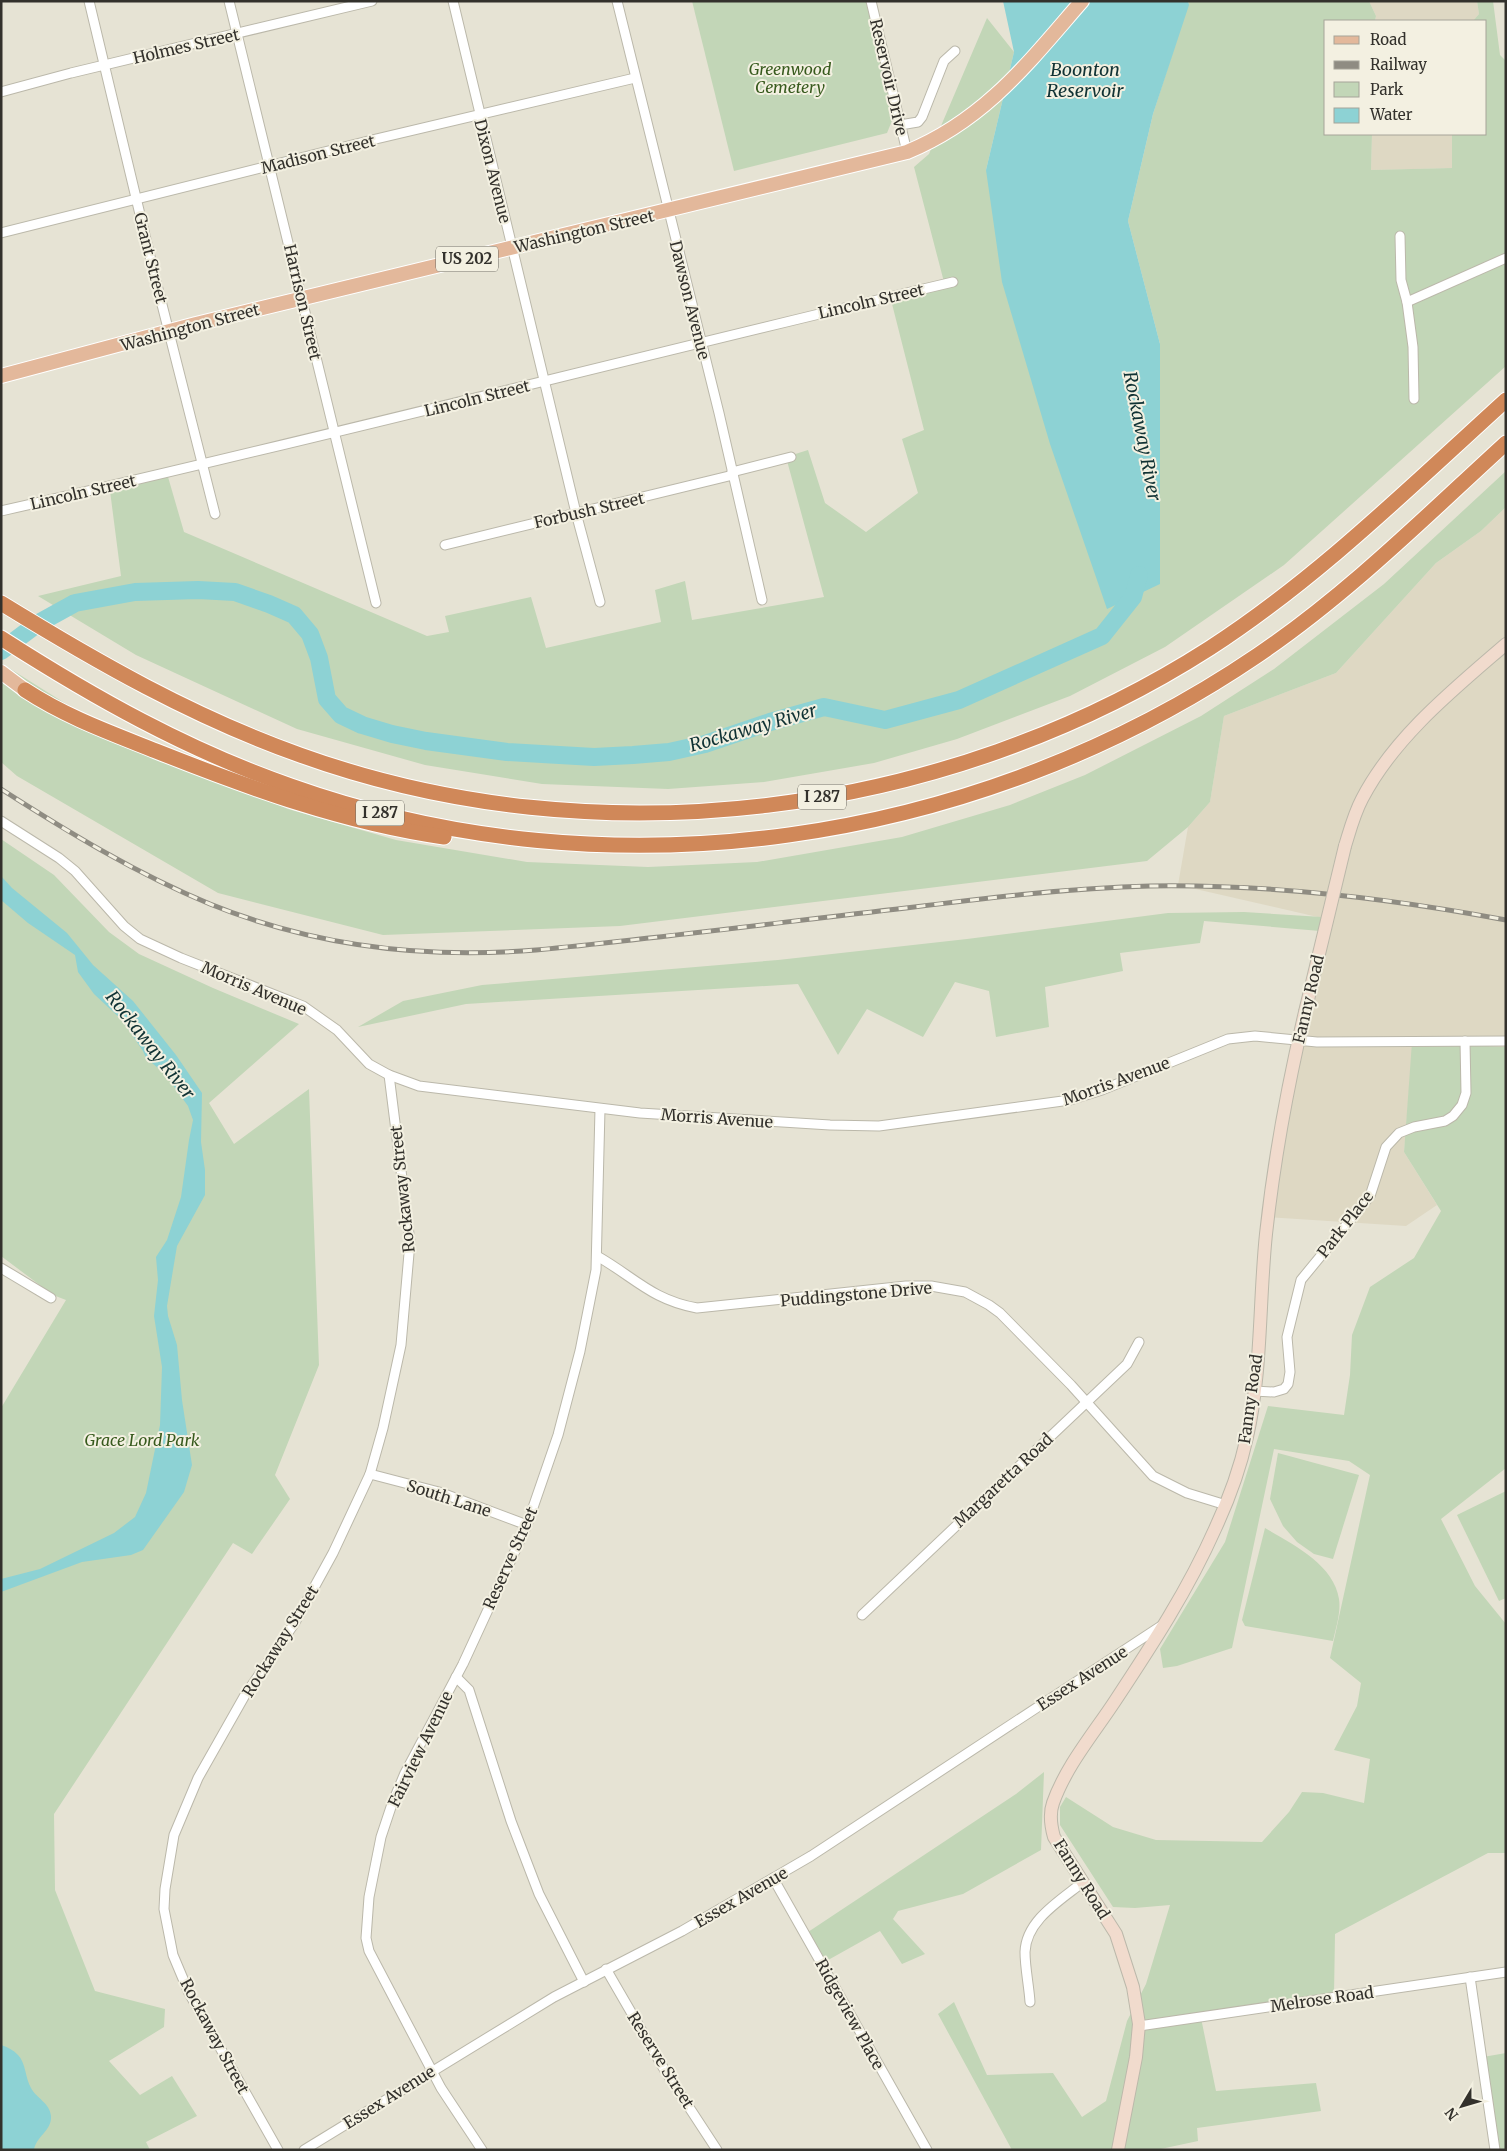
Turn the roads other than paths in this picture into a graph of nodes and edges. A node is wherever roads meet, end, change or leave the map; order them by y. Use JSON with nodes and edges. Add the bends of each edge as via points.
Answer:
{"nodes":[{"id":1,"x":89,"y":1,"type":"edge"},
{"id":2,"x":229,"y":1,"type":"edge"},
{"id":3,"x":372,"y":1,"type":"edge"},
{"id":4,"x":453,"y":1,"type":"edge"},
{"id":5,"x":617,"y":1,"type":"edge"},
{"id":6,"x":871,"y":1,"type":"edge"},
{"id":7,"x":1082,"y":1,"type":"edge"},
{"id":8,"x":237,"y":34,"type":"junction"},
{"id":9,"x":955,"y":51,"type":"dead end"},
{"id":10,"x":105,"y":65,"type":"junction"},
{"id":11,"x":635,"y":78,"type":"junction"},
{"id":12,"x":1,"y":92,"type":"edge"},
{"id":13,"x":480,"y":115,"type":"junction"},
{"id":14,"x":900,"y":125,"type":"junction"},
{"id":15,"x":907,"y":152,"type":"junction"},
{"id":16,"x":269,"y":166,"type":"junction"},
{"id":17,"x":136,"y":199,"type":"junction"},
{"id":18,"x":668,"y":211,"type":"junction"},
{"id":19,"x":1,"y":232,"type":"edge"},
{"id":20,"x":1400,"y":236,"type":"dead end"},
{"id":21,"x":512,"y":248,"type":"junction"},
{"id":22,"x":1506,"y":258,"type":"edge"},
{"id":23,"x":953,"y":282,"type":"dead end"},
{"id":24,"x":302,"y":299,"type":"junction"},
{"id":25,"x":1407,"y":302,"type":"junction"},
{"id":26,"x":169,"y":332,"type":"junction"},
{"id":27,"x":701,"y":342,"type":"junction"},
{"id":28,"x":1,"y":376,"type":"edge"},
{"id":29,"x":545,"y":381,"type":"junction"},
{"id":30,"x":1414,"y":399,"type":"dead end"},
{"id":31,"x":1506,"y":400,"type":"edge"},
{"id":32,"x":334,"y":432,"type":"junction"},
{"id":33,"x":1506,"y":443,"type":"edge"},
{"id":34,"x":791,"y":457,"type":"dead end"},
{"id":35,"x":202,"y":464,"type":"junction"},
{"id":36,"x":732,"y":473,"type":"junction"},
{"id":37,"x":1,"y":511,"type":"edge"},
{"id":38,"x":576,"y":513,"type":"junction"},
{"id":39,"x":214,"y":514,"type":"dead end"},
{"id":40,"x":445,"y":546,"type":"dead end"},
{"id":41,"x":762,"y":600,"type":"dead end"},
{"id":42,"x":600,"y":602,"type":"dead end"},
{"id":43,"x":376,"y":603,"type":"dead end"},
{"id":44,"x":8,"y":607,"type":"edge"},
{"id":45,"x":1,"y":638,"type":"edge"},
{"id":46,"x":1506,"y":644,"type":"edge"},
{"id":47,"x":1,"y":672,"type":"edge"},
{"id":48,"x":21,"y":687,"type":"joint"},
{"id":49,"x":1,"y":822,"type":"edge"},
{"id":50,"x":623,"y":845,"type":"junction"},
{"id":51,"x":1298,"y":1040,"type":"junction"},
{"id":52,"x":1465,"y":1041,"type":"junction"},
{"id":53,"x":1506,"y":1041,"type":"edge"},
{"id":54,"x":389,"y":1075,"type":"junction"},
{"id":55,"x":600,"y":1109,"type":"junction"},
{"id":56,"x":597,"y":1256,"type":"junction"},
{"id":57,"x":1,"y":1268,"type":"edge"},
{"id":58,"x":51,"y":1298,"type":"dead end"},
{"id":59,"x":1139,"y":1342,"type":"dead end"},
{"id":60,"x":1254,"y":1391,"type":"junction"},
{"id":61,"x":1086,"y":1402,"type":"junction"},
{"id":62,"x":370,"y":1474,"type":"junction"},
{"id":63,"x":1226,"y":1505,"type":"junction"},
{"id":64,"x":527,"y":1525,"type":"junction"},
{"id":65,"x":862,"y":1615,"type":"dead end"},
{"id":66,"x":1166,"y":1623,"type":"junction"},
{"id":67,"x":456,"y":1676,"type":"junction"},
{"id":68,"x":773,"y":1878,"type":"junction"},
{"id":69,"x":1084,"y":1882,"type":"junction"},
{"id":70,"x":606,"y":1969,"type":"junction"},
{"id":71,"x":1506,"y":1972,"type":"edge"},
{"id":72,"x":1470,"y":1977,"type":"junction"},
{"id":73,"x":584,"y":1982,"type":"junction"},
{"id":74,"x":1030,"y":2002,"type":"dead end"},
{"id":75,"x":1139,"y":2026,"type":"junction"},
{"id":76,"x":432,"y":2070,"type":"junction"},
{"id":77,"x":278,"y":2150,"type":"edge"},
{"id":78,"x":304,"y":2150,"type":"edge"},
{"id":79,"x":482,"y":2150,"type":"edge"},
{"id":80,"x":717,"y":2150,"type":"edge"},
{"id":81,"x":926,"y":2150,"type":"edge"},
{"id":82,"x":1118,"y":2150,"type":"edge"},
{"id":83,"x":1494,"y":2150,"type":"edge"}],
"edges":[{"from":1,"to":10,"type":"street","name":"Grant Street"},
{"from":2,"to":8,"type":"street","name":"Harrison Street"},
{"from":3,"to":8,"type":"street","name":"Holmes Street"},
{"from":4,"to":13,"type":"street","name":"Dixon Avenue"},
{"from":5,"to":11,"type":"street","name":"Dawson Avenue"},
{"from":6,"to":14,"type":"street","name":"Reservoir Drive"},
{"from":7,"to":15,"type":"main road","name":"Washington Street","number":"US 202","via":[[998,95],[959,126]]},
{"from":8,"to":10,"type":"street","name":"Holmes Street"},
{"from":8,"to":16,"type":"street","name":"Harrison Street"},
{"from":9,"to":14,"type":"street","via":[[944,61],[922,117],[918,122]]},
{"from":10,"to":12,"type":"street","name":"Holmes Street"},
{"from":10,"to":17,"type":"street","name":"Grant Street"},
{"from":11,"to":13,"type":"street","name":"Madison Street"},
{"from":11,"to":18,"type":"street","name":"Dawson Avenue"},
{"from":13,"to":16,"type":"street","name":"Madison Street"},
{"from":13,"to":21,"type":"street","name":"Dixon Avenue"},
{"from":14,"to":15,"type":"street","name":"Reservoir Drive"},
{"from":15,"to":18,"type":"main road","name":"Washington Street","number":"US 202"},
{"from":16,"to":17,"type":"street","name":"Madison Street"},
{"from":16,"to":24,"type":"street","name":"Harrison Street"},
{"from":17,"to":19,"type":"street","name":"Madison Street"},
{"from":17,"to":26,"type":"street","name":"Grant Street"},
{"from":18,"to":21,"type":"main road","name":"Washington Street","number":"US 202"},
{"from":18,"to":27,"type":"street","name":"Dawson Avenue"},
{"from":20,"to":25,"type":"street","via":[[1401,280]]},
{"from":21,"to":24,"type":"main road","name":"Washington Street","number":"US 202"},
{"from":21,"to":29,"type":"street","name":"Dixon Avenue"},
{"from":22,"to":25,"type":"street"},
{"from":23,"to":27,"type":"street","name":"Lincoln Street"},
{"from":24,"to":26,"type":"main road","name":"Washington Street","number":"US 202"},
{"from":24,"to":32,"type":"street","name":"Harrison Street"},
{"from":25,"to":30,"type":"street","via":[[1413,347]]},
{"from":26,"to":28,"type":"main road","name":"Washington Street","number":"US 202"},
{"from":26,"to":35,"type":"street","name":"Grant Street"},
{"from":27,"to":29,"type":"street","name":"Lincoln Street"},
{"from":27,"to":36,"type":"street","name":"Dawson Avenue"},
{"from":29,"to":32,"type":"street","name":"Lincoln Street"},
{"from":29,"to":38,"type":"street","name":"Dixon Avenue"},
{"from":31,"to":44,"type":"highway","number":"I 287","via":[[1326,562],[1239,629],[1178,667],[1081,718],[997,752],[910,779],[804,800],[731,809],[623,813],[549,809],[442,794],[335,767],[233,730],[151,691]]},
{"from":32,"to":35,"type":"street","name":"Lincoln Street"},
{"from":32,"to":43,"type":"street","name":"Harrison Street"},
{"from":33,"to":50,"type":"highway","number":"I 287","via":[[1374,562],[1288,633],[1194,695],[1095,747],[991,789],[845,827],[734,841]]},
{"from":34,"to":36,"type":"street","name":"Forbush Street"},
{"from":35,"to":37,"type":"street","name":"Lincoln Street"},
{"from":35,"to":39,"type":"street","name":"Grant Street"},
{"from":36,"to":38,"type":"street","name":"Forbush Street"},
{"from":36,"to":41,"type":"street","name":"Dawson Avenue"},
{"from":38,"to":40,"type":"street","name":"Forbush Street"},
{"from":38,"to":42,"type":"street","name":"Dixon Avenue"},
{"from":45,"to":50,"type":"highway","number":"I 287","via":[[87,692],[161,732],[247,770],[326,798],[472,832],[546,841]]},
{"from":46,"to":51,"type":"main road","name":"Fanny Road","bridge":true,"via":[[1431,712],[1384,765],[1362,800],[1345,846]]},
{"from":47,"to":48,"type":"main road"},
{"from":48,"to":50,"type":"highway","via":[[69,716],[180,760],[252,787],[359,819],[478,842],[526,846]]},
{"from":49,"to":54,"type":"street","name":"Morris Avenue","via":[[75,871],[124,926],[140,939],[303,1006],[337,1030],[369,1064]]},
{"from":51,"to":52,"type":"street","name":"Morris Avenue"},
{"from":51,"to":55,"type":"street","name":"Morris Avenue","via":[[1255,1036],[1228,1039],[1070,1100],[879,1126]]},
{"from":51,"to":60,"type":"main road","name":"Fanny Road","via":[[1266,1233]]},
{"from":52,"to":53,"type":"street","name":"Morris Avenue"},
{"from":52,"to":60,"type":"street","name":"Park Place","via":[[1466,1093],[1462,1105],[1445,1121],[1399,1133],[1386,1147],[1370,1196],[1300,1280],[1286,1337],[1290,1372],[1288,1384],[1274,1392]]},
{"from":54,"to":55,"type":"street","name":"Morris Avenue","via":[[419,1086]]},
{"from":54,"to":62,"type":"street","name":"Rockaway Street","via":[[410,1242],[401,1345]]},
{"from":55,"to":56,"type":"street","name":"Reserve Street"},
{"from":56,"to":61,"type":"street","name":"Puddingstone Drive","via":[[658,1296],[697,1308],[906,1286],[945,1287],[965,1292],[1000,1313]]},
{"from":56,"to":64,"type":"street","name":"Reserve Street","via":[[580,1351],[558,1435]]},
{"from":57,"to":58,"type":"street"},
{"from":59,"to":61,"type":"street","name":"Margaretta Road","via":[[1127,1364]]},
{"from":60,"to":63,"type":"main road","name":"Fanny Road","via":[[1239,1469]]},
{"from":61,"to":63,"type":"street","name":"Puddingstone Drive","via":[[1153,1476],[1187,1493]]},
{"from":61,"to":65,"type":"street","name":"Margaretta Road"},
{"from":62,"to":64,"type":"street","name":"South Lane","via":[[439,1492]]},
{"from":62,"to":77,"type":"street","name":"Rockaway Street","via":[[294,1624],[245,1695],[198,1778],[183,1809],[168,1862],[164,1910],[173,1955],[189,1993]]},
{"from":63,"to":66,"type":"main road","name":"Fanny Road"},
{"from":64,"to":67,"type":"street","name":"Reserve Street"},
{"from":66,"to":68,"type":"street","name":"Essex Avenue"},
{"from":66,"to":69,"type":"main road","name":"Fanny Road","via":[[1062,1781],[1052,1804],[1054,1838]]},
{"from":67,"to":73,"type":"street","via":[[468,1690],[511,1822],[540,1894]]},
{"from":67,"to":76,"type":"street","name":"Fairview Avenue","via":[[392,1804],[374,1870],[366,1938],[369,1951]]},
{"from":68,"to":70,"type":"street","name":"Essex Avenue","via":[[682,1931]]},
{"from":68,"to":81,"type":"street","name":"Ridgeview Place"},
{"from":69,"to":74,"type":"street","via":[[1044,1913],[1032,1929],[1025,1950]]},
{"from":69,"to":75,"type":"main road","name":"Fanny Road","via":[[1116,1934],[1133,1987]]},
{"from":70,"to":73,"type":"street","name":"Essex Avenue"},
{"from":70,"to":80,"type":"street","name":"Reserve Street","via":[[664,2069]]},
{"from":71,"to":72,"type":"street","name":"Melrose Road"},
{"from":72,"to":75,"type":"street","name":"Melrose Road"},
{"from":72,"to":83,"type":"street"},
{"from":73,"to":76,"type":"street","name":"Essex Avenue"},
{"from":75,"to":82,"type":"main road","name":"Fanny Road"},
{"from":76,"to":78,"type":"street","name":"Essex Avenue"},
{"from":76,"to":79,"type":"street","name":"Fairview Avenue"}]}
